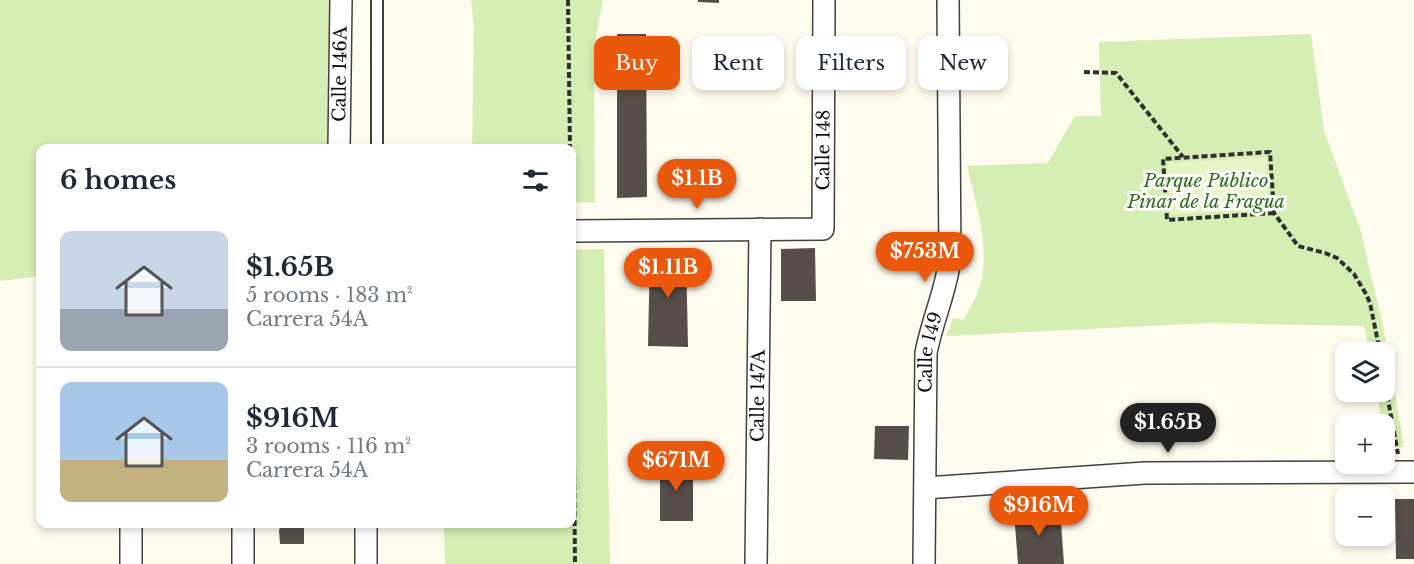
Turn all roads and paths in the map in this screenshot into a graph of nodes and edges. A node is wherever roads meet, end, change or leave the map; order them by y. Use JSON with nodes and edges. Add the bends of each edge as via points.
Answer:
{"nodes":[{"id":1,"x":341,"y":0,"type":"edge"},
{"id":2,"x":378,"y":0,"type":"edge"},
{"id":3,"x":568,"y":0,"type":"edge"},
{"id":4,"x":824,"y":0,"type":"edge"},
{"id":5,"x":948,"y":0,"type":"edge"},
{"id":6,"x":1084,"y":72,"type":"dead end"},
{"id":7,"x":339,"y":144,"type":"edge"},
{"id":8,"x":377,"y":144,"type":"edge"},
{"id":9,"x":570,"y":144,"type":"edge"},
{"id":10,"x":1184,"y":158,"type":"junction"},
{"id":11,"x":1274,"y":213,"type":"junction"},
{"id":12,"x":760,"y":229,"type":"junction"},
{"id":13,"x":576,"y":231,"type":"edge"},
{"id":14,"x":1378,"y":342,"type":"edge"},
{"id":15,"x":1390,"y":402,"type":"edge"},
{"id":16,"x":1408,"y":472,"type":"edge"},
{"id":17,"x":925,"y":488,"type":"junction"},
{"id":18,"x":131,"y":528,"type":"edge"},
{"id":19,"x":243,"y":528,"type":"edge"},
{"id":20,"x":366,"y":528,"type":"edge"},
{"id":21,"x":574,"y":528,"type":"edge"},
{"id":22,"x":131,"y":564,"type":"edge"},
{"id":23,"x":243,"y":564,"type":"edge"},
{"id":24,"x":366,"y":564,"type":"edge"},
{"id":25,"x":574,"y":564,"type":"edge"},
{"id":26,"x":756,"y":564,"type":"edge"},
{"id":27,"x":924,"y":564,"type":"edge"}],
"edges":[{"from":1,"to":7,"type":"street","name":"Calle 146A"},
{"from":2,"to":8,"type":"lane"},
{"from":3,"to":9,"type":"path"},
{"from":4,"to":12,"type":"street","name":"Calle 148","via":[[823,229]]},
{"from":5,"to":17,"type":"street","name":"Calle 149","via":[[950,259],[926,353]]},
{"from":6,"to":10,"type":"path","via":[[1116,73]]},
{"from":10,"to":11,"type":"path","via":[[1270,152]]},
{"from":10,"to":11,"type":"path","via":[[1163,159],[1167,220]]},
{"from":11,"to":14,"type":"path","via":[[1298,246],[1336,258],[1354,274],[1370,303]]},
{"from":12,"to":13,"type":"street"},
{"from":12,"to":26,"type":"street","name":"Calle 147A"},
{"from":15,"to":16,"type":"path"},
{"from":16,"to":17,"type":"street","via":[[1145,473]]},
{"from":17,"to":27,"type":"street","name":"Calle 149"},
{"from":18,"to":22,"type":"street"},
{"from":19,"to":23,"type":"street"},
{"from":20,"to":24,"type":"street"},
{"from":21,"to":25,"type":"path"}]}
